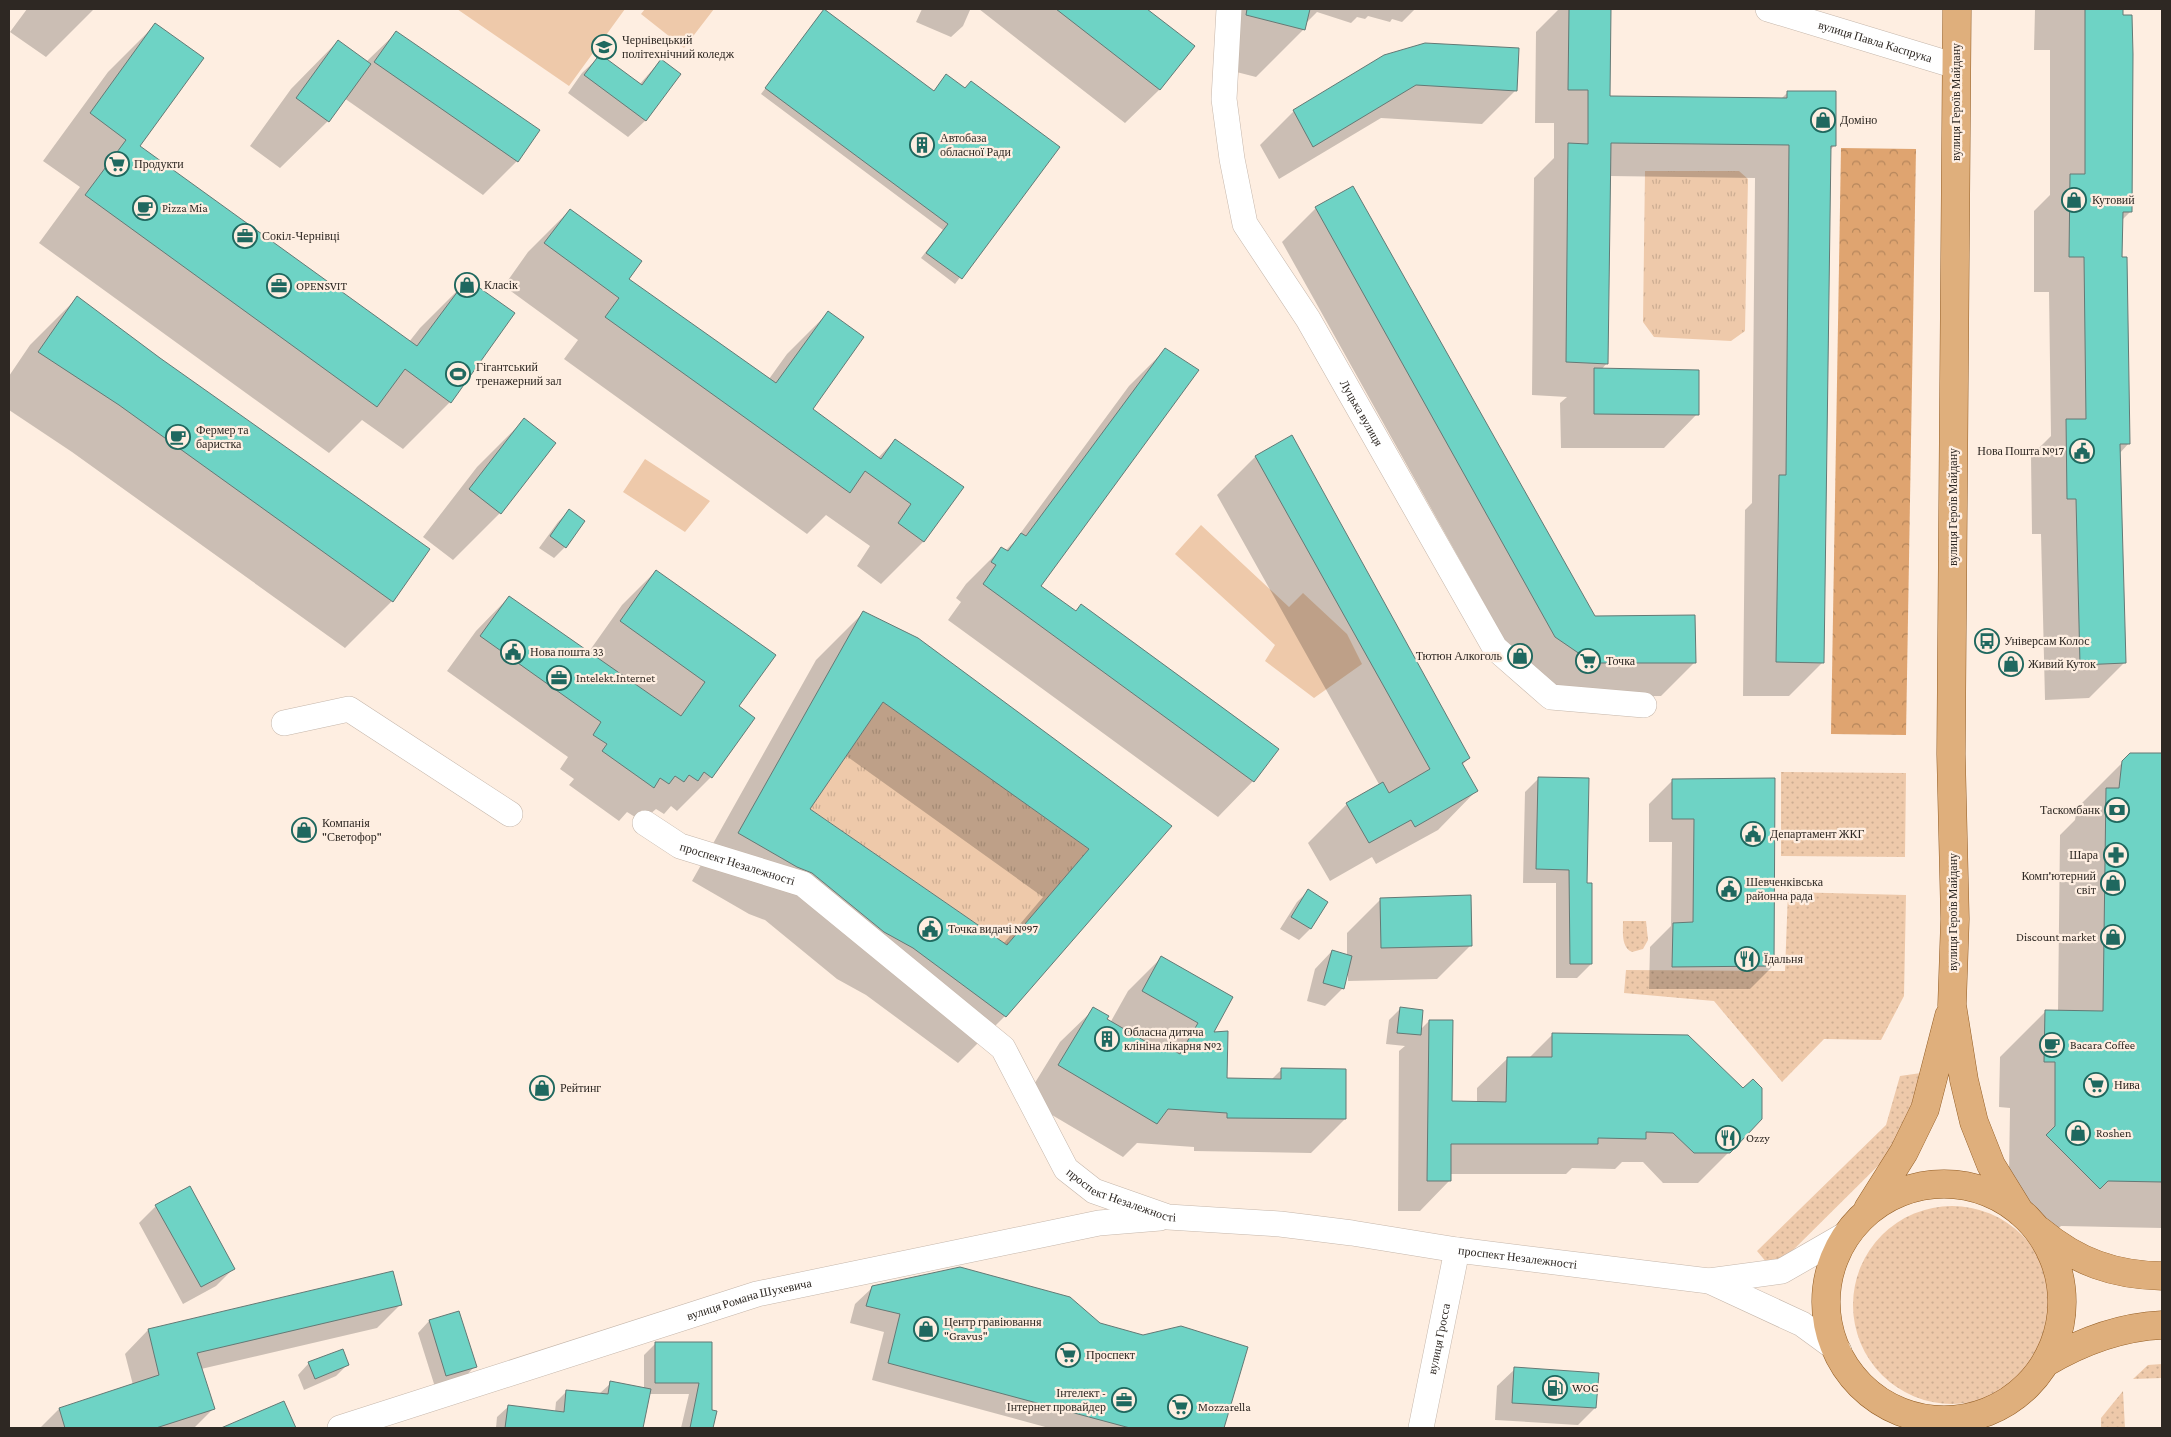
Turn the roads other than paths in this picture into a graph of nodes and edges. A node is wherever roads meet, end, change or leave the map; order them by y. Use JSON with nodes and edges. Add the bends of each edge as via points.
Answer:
{"nodes":[{"id":1,"x":1229,"y":9,"type":"edge"},
{"id":2,"x":1768,"y":9,"type":"edge"},
{"id":3,"x":1957,"y":9,"type":"edge"},
{"id":4,"x":1956,"y":66,"type":"junction"},
{"id":5,"x":1644,"y":705,"type":"dead end"},
{"id":6,"x":284,"y":723,"type":"dead end"},
{"id":7,"x":510,"y":814,"type":"dead end"},
{"id":8,"x":645,"y":823,"type":"dead end"},
{"id":9,"x":1952,"y":1005,"type":"junction"},
{"id":10,"x":1168,"y":1217,"type":"junction"},
{"id":11,"x":2028,"y":1220,"type":"junction"},
{"id":12,"x":1857,"y":1223,"type":"junction"},
{"id":13,"x":1457,"y":1250,"type":"junction"},
{"id":14,"x":2162,"y":1276,"type":"edge"},
{"id":15,"x":1709,"y":1282,"type":"junction"},
{"id":16,"x":2162,"y":1325,"type":"edge"},
{"id":17,"x":1839,"y":1351,"type":"junction"},
{"id":18,"x":2045,"y":1363,"type":"junction"},
{"id":19,"x":2015,"y":1396,"type":"junction"},
{"id":20,"x":1892,"y":1418,"type":"edge"},
{"id":21,"x":340,"y":1428,"type":"edge"},
{"id":22,"x":1422,"y":1428,"type":"edge"},
{"id":23,"x":2000,"y":1428,"type":"edge"}],
"edges":[{"from":1,"to":5,"type":"street","name":"Луцька вулиця","via":[[1224,99],[1245,224],[1308,320],[1495,648],[1551,697]]},
{"from":2,"to":4,"type":"street","name":"вулиця Павла Каспрука"},
{"from":3,"to":4,"type":"main road","name":"вулиця Героїв Майдану"},
{"from":4,"to":9,"type":"main road","name":"вулиця Героїв Майдану","via":[[1951,754],[1955,919]]},
{"from":6,"to":7,"type":"street","via":[[349,709]]},
{"from":8,"to":10,"type":"street","name":"проспект Незалежності","via":[[680,846],[803,884],[1003,1048],[1066,1169],[1094,1191]]},
{"from":9,"to":11,"type":"main road","via":[[1974,1122],[1991,1165]]},
{"from":9,"to":12,"type":"main road","via":[[1925,1109],[1904,1152]]},
{"from":10,"to":13,"type":"street","name":"проспект Незалежності","via":[[1289,1225]]},
{"from":10,"to":21,"type":"street","name":"вулиця Романа Шухевича","via":[[1099,1223],[756,1294]]},
{"from":11,"to":12,"type":"main road","via":[[1987,1193],[1962,1186],[1936,1185],[1886,1199]]},
{"from":11,"to":14,"type":"main road","via":[[2052,1242],[2104,1269]]},
{"from":11,"to":18,"type":"main road","via":[[2048,1246],[2061,1288],[2058,1332]]},
{"from":12,"to":15,"type":"street","via":[[1782,1272]]},
{"from":12,"to":17,"type":"main road","via":[[1835,1255],[1828,1279],[1825,1304],[1828,1329]]},
{"from":13,"to":15,"type":"street","name":"проспект Незалежності"},
{"from":13,"to":22,"type":"street","name":"вулиця Гросса"},
{"from":15,"to":17,"type":"street","via":[[1802,1324]]},
{"from":16,"to":18,"type":"main road","via":[[2141,1326],[2100,1336]]},
{"from":17,"to":20,"type":"main road","via":[[1867,1393]]},
{"from":18,"to":19,"type":"main road"},
{"from":19,"to":20,"type":"main road","via":[[1976,1416],[1954,1420],[1909,1416]]},
{"from":19,"to":23,"type":"main road"}]}
